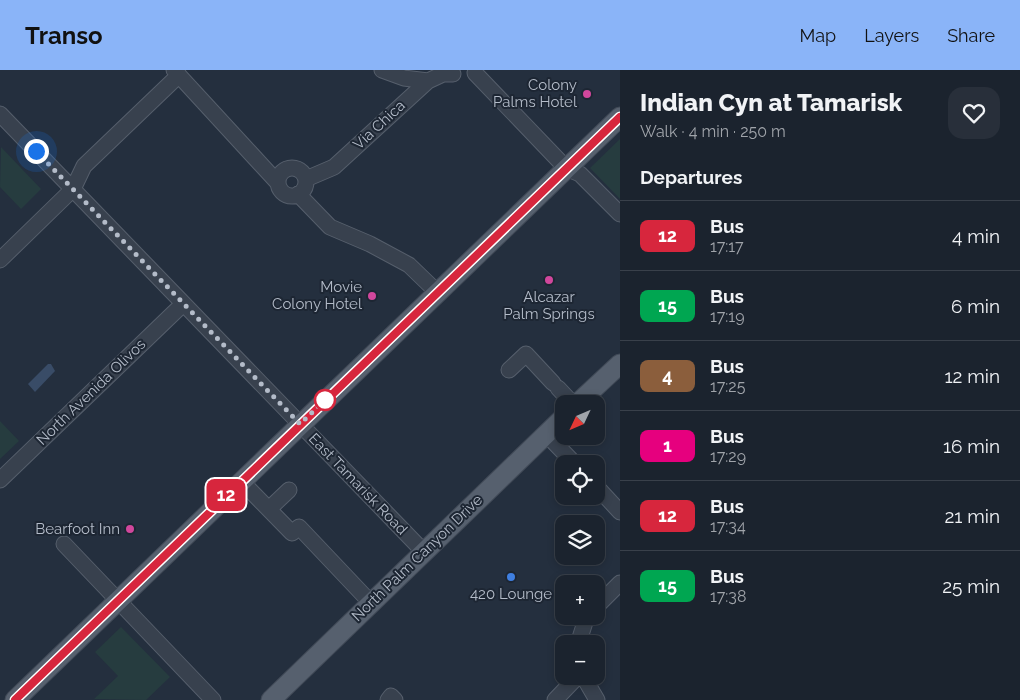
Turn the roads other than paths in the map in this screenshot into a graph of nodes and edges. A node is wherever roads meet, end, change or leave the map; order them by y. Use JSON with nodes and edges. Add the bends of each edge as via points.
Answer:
{"nodes":[{"id":1,"x":476,"y":71,"type":"edge"},
{"id":2,"x":388,"y":72,"type":"edge"},
{"id":3,"x":452,"y":72,"type":"edge"},
{"id":4,"x":176,"y":73,"type":"edge"},
{"id":5,"x":428,"y":81,"type":"junction"},
{"id":6,"x":0,"y":114,"type":"edge"},
{"id":7,"x":620,"y":116,"type":"edge"},
{"id":8,"x":566,"y":168,"type":"junction"},
{"id":9,"x":306,"y":178,"type":"junction"},
{"id":10,"x":278,"y":182,"type":"junction"},
{"id":11,"x":73,"y":190,"type":"junction"},
{"id":12,"x":298,"y":194,"type":"junction"},
{"id":13,"x":620,"y":214,"type":"edge"},
{"id":14,"x":0,"y":260,"type":"edge"},
{"id":15,"x":437,"y":292,"type":"junction"},
{"id":16,"x":183,"y":304,"type":"junction"},
{"id":17,"x":620,"y":364,"type":"edge"},
{"id":18,"x":509,"y":370,"type":"dead end"},
{"id":19,"x":564,"y":395,"type":"edge"},
{"id":20,"x":587,"y":395,"type":"edge"},
{"id":21,"x":300,"y":424,"type":"junction"},
{"id":22,"x":555,"y":426,"type":"edge"},
{"id":23,"x":546,"y":434,"type":"junction"},
{"id":24,"x":566,"y":455,"type":"edge"},
{"id":25,"x":0,"y":480,"type":"edge"},
{"id":26,"x":242,"y":481,"type":"junction"},
{"id":27,"x":289,"y":490,"type":"dead end"},
{"id":28,"x":605,"y":496,"type":"edge"},
{"id":29,"x":269,"y":510,"type":"junction"},
{"id":30,"x":620,"y":512,"type":"edge"},
{"id":31,"x":64,"y":544,"type":"dead end"},
{"id":32,"x":424,"y":552,"type":"junction"},
{"id":33,"x":620,"y":583,"type":"edge"},
{"id":34,"x":605,"y":598,"type":"edge"},
{"id":35,"x":118,"y":601,"type":"junction"},
{"id":36,"x":371,"y":602,"type":"junction"},
{"id":37,"x":569,"y":685,"type":"edge"},
{"id":38,"x":588,"y":685,"type":"edge"},
{"id":39,"x":15,"y":700,"type":"edge"},
{"id":40,"x":214,"y":700,"type":"edge"},
{"id":41,"x":271,"y":700,"type":"edge"},
{"id":42,"x":388,"y":700,"type":"edge"},
{"id":43,"x":395,"y":700,"type":"edge"},
{"id":44,"x":555,"y":700,"type":"edge"},
{"id":45,"x":597,"y":700,"type":"edge"}],
"edges":[{"from":1,"to":3,"type":"street","name":"Via Chica","via":[[465,78]]},
{"from":1,"to":8,"type":"street"},
{"from":2,"to":5,"type":"street"},
{"from":3,"to":5,"type":"street","name":"Via Chica"},
{"from":4,"to":10,"type":"street"},
{"from":4,"to":11,"type":"street","via":[[84,166]]},
{"from":5,"to":9,"type":"street","name":"Via Chica","via":[[334,167]]},
{"from":6,"to":11,"type":"street","name":"East Tamarisk Road"},
{"from":7,"to":8,"type":"main road"},
{"from":8,"to":13,"type":"street","via":[[580,174]]},
{"from":8,"to":15,"type":"main road"},
{"from":9,"to":10,"type":"street","via":[[301,171],[292,168],[284,170]]},
{"from":9,"to":12,"type":"street","via":[[305,188]]},
{"from":10,"to":12,"type":"street","via":[[285,194]]},
{"from":11,"to":14,"type":"street"},
{"from":11,"to":16,"type":"street","name":"East Tamarisk Road"},
{"from":12,"to":15,"type":"street","via":[[330,227],[409,265]]},
{"from":15,"to":21,"type":"main road"},
{"from":16,"to":21,"type":"street","name":"East Tamarisk Road"},
{"from":16,"to":25,"type":"street","name":"North Avenida Olivos"},
{"from":17,"to":20,"type":"main road"},
{"from":18,"to":19,"type":"street","via":[[526,354]]},
{"from":21,"to":26,"type":"main road"},
{"from":21,"to":32,"type":"street","name":"East Tamarisk Road"},
{"from":22,"to":23,"type":"main road","name":"North Palm Canyon Drive"},
{"from":23,"to":24,"type":"street"},
{"from":23,"to":32,"type":"main road","name":"North Palm Canyon Drive"},
{"from":26,"to":29,"type":"street"},
{"from":26,"to":35,"type":"main road"},
{"from":27,"to":29,"type":"street"},
{"from":28,"to":30,"type":"street"},
{"from":29,"to":36,"type":"street","via":[[292,533],[298,527]]},
{"from":31,"to":35,"type":"street"},
{"from":32,"to":36,"type":"main road","name":"North Palm Canyon Drive"},
{"from":33,"to":34,"type":"street"},
{"from":35,"to":39,"type":"main road"},
{"from":35,"to":40,"type":"street"},
{"from":36,"to":41,"type":"main road","name":"North Palm Canyon Drive"},
{"from":37,"to":44,"type":"street"},
{"from":38,"to":45,"type":"street"},
{"from":42,"to":43,"type":"street","via":[[391,696]]}]}
